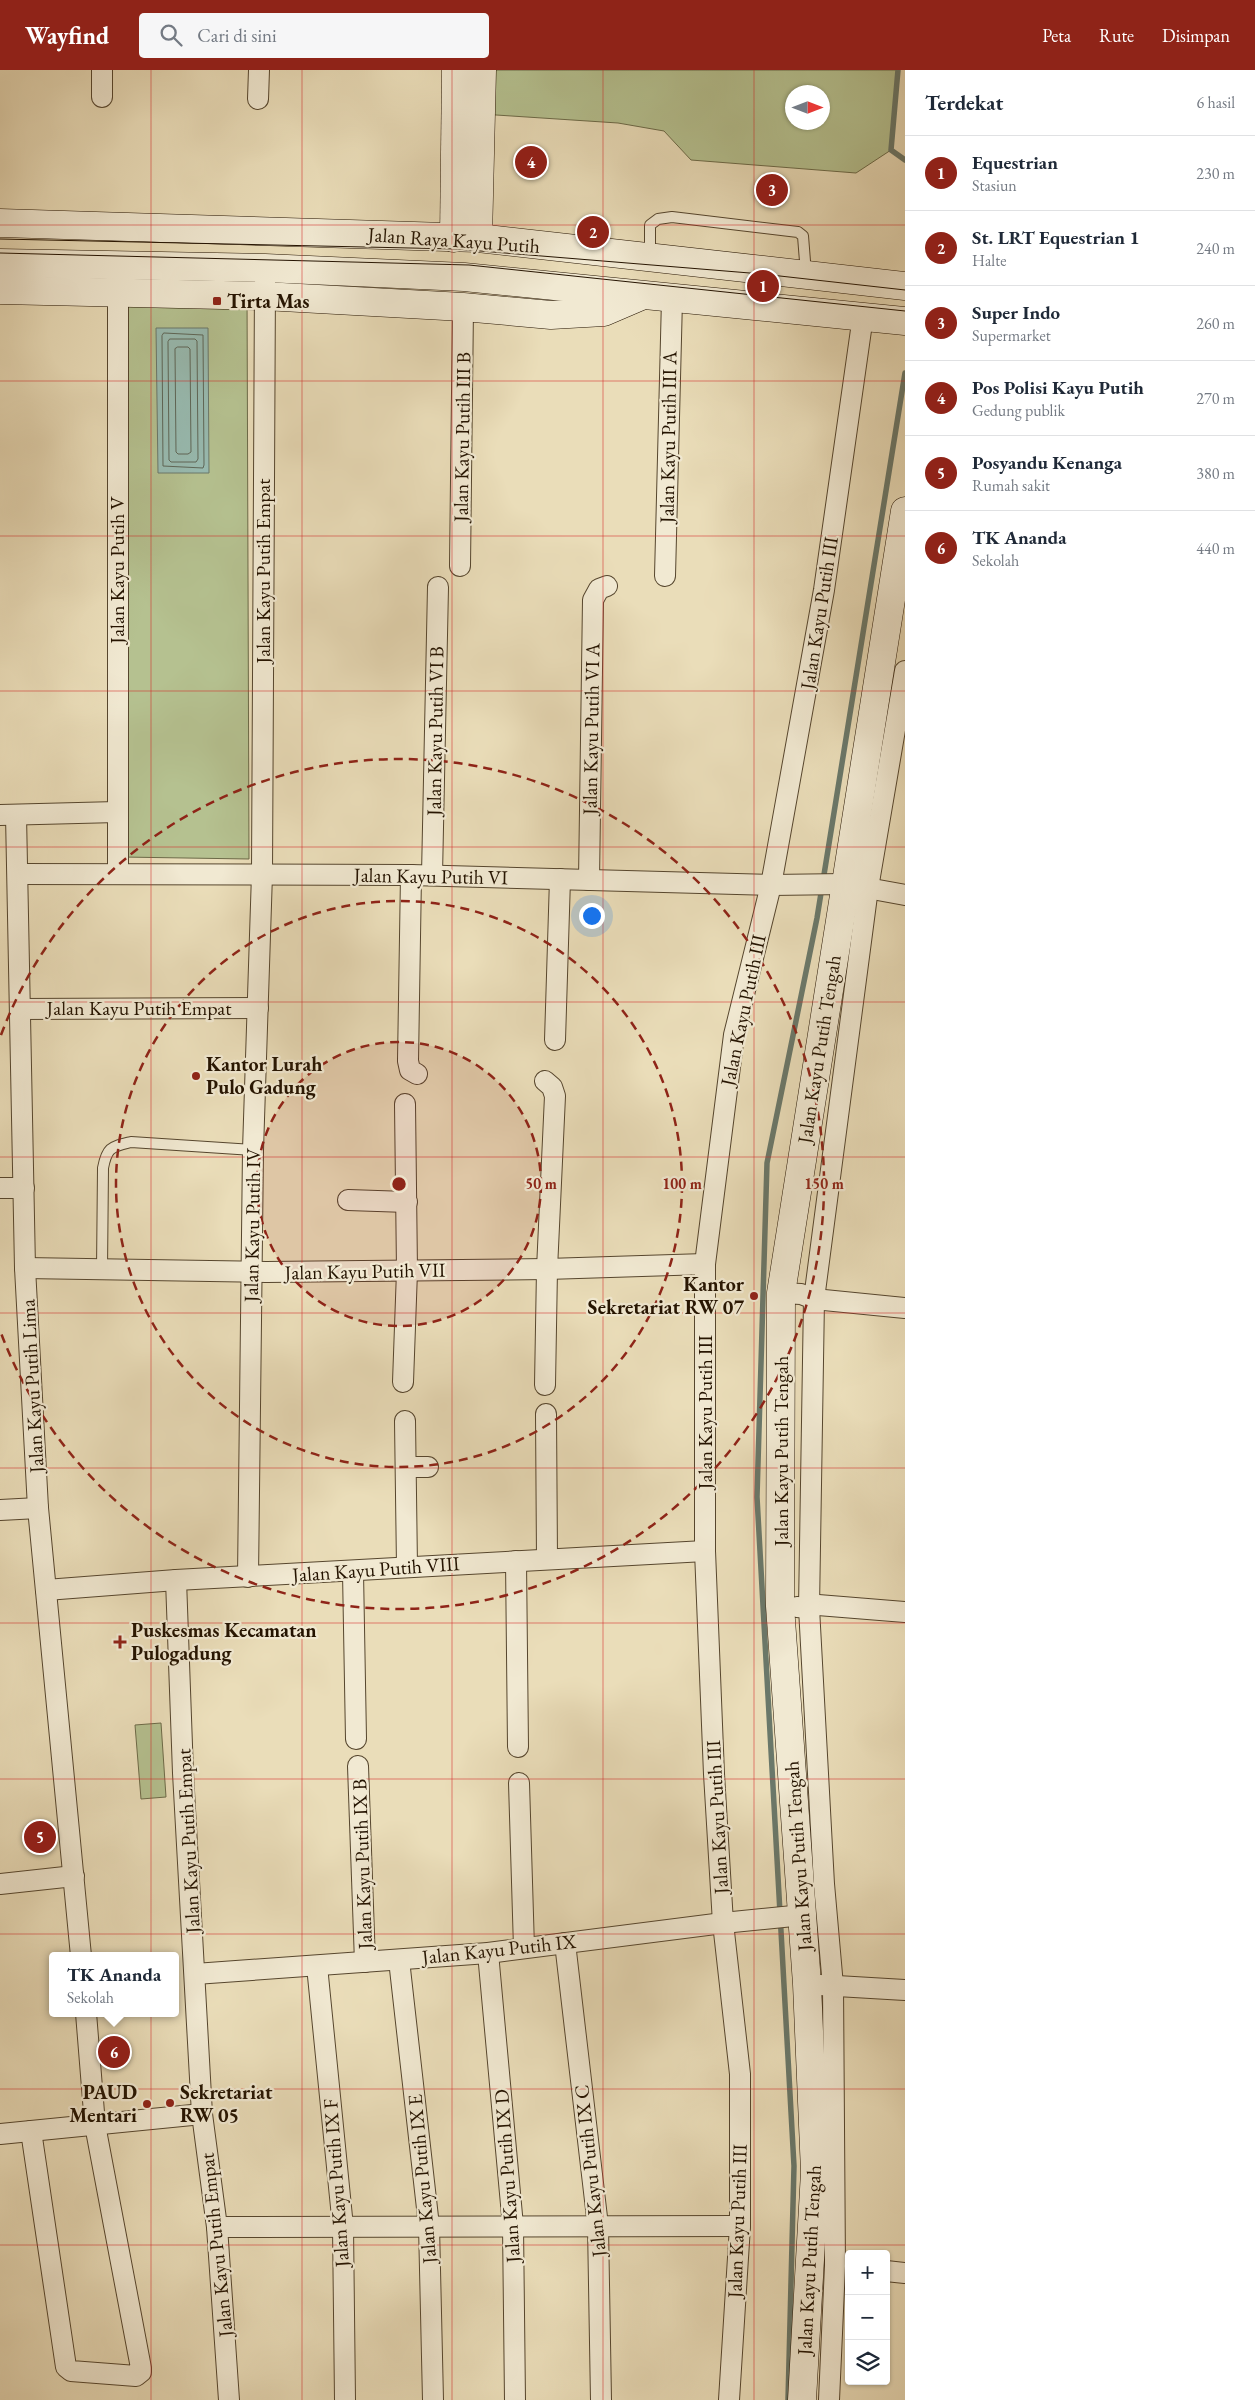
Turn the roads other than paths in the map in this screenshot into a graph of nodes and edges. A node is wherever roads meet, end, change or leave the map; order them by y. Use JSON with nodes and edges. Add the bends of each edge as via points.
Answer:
{"nodes":[{"id":1,"x":102,"y":70,"type":"edge"},
{"id":2,"x":259,"y":70,"type":"edge"},
{"id":3,"x":456,"y":70,"type":"edge"},
{"id":4,"x":482,"y":70,"type":"edge"},
{"id":5,"x":102,"y":97,"type":"dead end"},
{"id":6,"x":258,"y":99,"type":"dead end"},
{"id":7,"x":0,"y":223,"type":"edge"},
{"id":8,"x":466,"y":238,"type":"junction"},
{"id":9,"x":650,"y":257,"type":"junction"},
{"id":10,"x":0,"y":263,"type":"edge"},
{"id":11,"x":265,"y":268,"type":"junction"},
{"id":12,"x":806,"y":275,"type":"junction"},
{"id":13,"x":118,"y":279,"type":"junction"},
{"id":14,"x":902,"y":286,"type":"edge"},
{"id":15,"x":0,"y":290,"type":"edge"},
{"id":16,"x":264,"y":296,"type":"junction"},
{"id":17,"x":642,"y":296,"type":"junction"},
{"id":18,"x":672,"y":298,"type":"junction"},
{"id":19,"x":463,"y":307,"type":"junction"},
{"id":20,"x":863,"y":316,"type":"junction"},
{"id":21,"x":903,"y":320,"type":"edge"},
{"id":22,"x":905,"y":511,"type":"edge"},
{"id":23,"x":460,"y":566,"type":"dead end"},
{"id":24,"x":665,"y":576,"type":"dead end"},
{"id":25,"x":607,"y":586,"type":"dead end"},
{"id":26,"x":438,"y":587,"type":"dead end"},
{"id":27,"x":905,"y":671,"type":"edge"},
{"id":28,"x":117,"y":812,"type":"junction"},
{"id":29,"x":8,"y":815,"type":"edge"},
{"id":30,"x":18,"y":874,"type":"junction"},
{"id":31,"x":118,"y":874,"type":"junction"},
{"id":32,"x":262,"y":874,"type":"junction"},
{"id":33,"x":411,"y":874,"type":"junction"},
{"id":34,"x":432,"y":875,"type":"junction"},
{"id":35,"x":560,"y":879,"type":"junction"},
{"id":36,"x":589,"y":880,"type":"junction"},
{"id":37,"x":777,"y":884,"type":"junction"},
{"id":38,"x":848,"y":885,"type":"junction"},
{"id":39,"x":905,"y":895,"type":"edge"},
{"id":40,"x":258,"y":1008,"type":"junction"},
{"id":41,"x":20,"y":1009,"type":"junction"},
{"id":42,"x":555,"y":1040,"type":"dead end"},
{"id":43,"x":417,"y":1074,"type":"dead end"},
{"id":44,"x":545,"y":1081,"type":"dead end"},
{"id":45,"x":405,"y":1104,"type":"dead end"},
{"id":46,"x":253,"y":1150,"type":"junction"},
{"id":47,"x":0,"y":1188,"type":"edge"},
{"id":48,"x":24,"y":1188,"type":"junction"},
{"id":49,"x":348,"y":1200,"type":"dead end"},
{"id":50,"x":407,"y":1202,"type":"junction"},
{"id":51,"x":705,"y":1264,"type":"junction"},
{"id":52,"x":25,"y":1268,"type":"junction"},
{"id":53,"x":547,"y":1268,"type":"junction"},
{"id":54,"x":102,"y":1269,"type":"junction"},
{"id":55,"x":407,"y":1271,"type":"junction"},
{"id":56,"x":251,"y":1272,"type":"junction"},
{"id":57,"x":781,"y":1298,"type":"junction"},
{"id":58,"x":814,"y":1299,"type":"junction"},
{"id":59,"x":905,"y":1308,"type":"edge"},
{"id":60,"x":403,"y":1382,"type":"dead end"},
{"id":61,"x":545,"y":1385,"type":"dead end"},
{"id":62,"x":546,"y":1414,"type":"dead end"},
{"id":63,"x":405,"y":1421,"type":"dead end"},
{"id":64,"x":406,"y":1467,"type":"junction"},
{"id":65,"x":428,"y":1467,"type":"dead end"},
{"id":66,"x":38,"y":1508,"type":"junction"},
{"id":67,"x":0,"y":1510,"type":"edge"},
{"id":68,"x":705,"y":1551,"type":"junction"},
{"id":69,"x":547,"y":1559,"type":"junction"},
{"id":70,"x":516,"y":1561,"type":"junction"},
{"id":71,"x":407,"y":1567,"type":"junction"},
{"id":72,"x":353,"y":1572,"type":"junction"},
{"id":73,"x":248,"y":1577,"type":"junction"},
{"id":74,"x":176,"y":1580,"type":"junction"},
{"id":75,"x":46,"y":1590,"type":"junction"},
{"id":76,"x":780,"y":1602,"type":"junction"},
{"id":77,"x":812,"y":1604,"type":"junction"},
{"id":78,"x":905,"y":1612,"type":"edge"},
{"id":79,"x":356,"y":1739,"type":"dead end"},
{"id":80,"x":518,"y":1747,"type":"dead end"},
{"id":81,"x":358,"y":1766,"type":"dead end"},
{"id":82,"x":518,"y":1783,"type":"dead end"},
{"id":83,"x":74,"y":1876,"type":"junction"},
{"id":84,"x":0,"y":1884,"type":"edge"},
{"id":85,"x":794,"y":1916,"type":"junction"},
{"id":86,"x":723,"y":1923,"type":"junction"},
{"id":87,"x":565,"y":1943,"type":"junction"},
{"id":88,"x":524,"y":1948,"type":"junction"},
{"id":89,"x":81,"y":1952,"type":"edge"},
{"id":90,"x":488,"y":1953,"type":"junction"},
{"id":91,"x":399,"y":1960,"type":"junction"},
{"id":92,"x":365,"y":1962,"type":"junction"},
{"id":93,"x":317,"y":1966,"type":"junction"},
{"id":94,"x":195,"y":1974,"type":"junction"},
{"id":95,"x":820,"y":1985,"type":"junction"},
{"id":96,"x":905,"y":1990,"type":"edge"},
{"id":97,"x":86,"y":2017,"type":"edge"},
{"id":98,"x":202,"y":2114,"type":"junction"},
{"id":99,"x":95,"y":2125,"type":"junction"},
{"id":100,"x":31,"y":2131,"type":"junction"},
{"id":101,"x":0,"y":2133,"type":"edge"},
{"id":102,"x":429,"y":2226,"type":"junction"},
{"id":103,"x":513,"y":2226,"type":"junction"},
{"id":104,"x":598,"y":2226,"type":"junction"},
{"id":105,"x":740,"y":2226,"type":"junction"},
{"id":106,"x":217,"y":2227,"type":"junction"},
{"id":107,"x":343,"y":2227,"type":"junction"},
{"id":108,"x":842,"y":2267,"type":"edge"},
{"id":109,"x":890,"y":2271,"type":"edge"},
{"id":110,"x":905,"y":2273,"type":"edge"},
{"id":111,"x":229,"y":2400,"type":"edge"},
{"id":112,"x":345,"y":2400,"type":"edge"},
{"id":113,"x":433,"y":2400,"type":"edge"},
{"id":114,"x":515,"y":2400,"type":"edge"},
{"id":115,"x":601,"y":2400,"type":"edge"},
{"id":116,"x":729,"y":2400,"type":"edge"},
{"id":117,"x":802,"y":2400,"type":"edge"},
{"id":118,"x":829,"y":2400,"type":"edge"}],
"edges":[{"from":1,"to":5,"type":"street"},
{"from":2,"to":6,"type":"street"},
{"from":3,"to":8,"type":"street"},
{"from":4,"to":8,"type":"street"},
{"from":7,"to":8,"type":"street","name":"Jalan Raya Kayu Putih"},
{"from":8,"to":9,"type":"street","name":"Jalan Raya Kayu Putih"},
{"from":9,"to":12,"type":"street","name":"Jalan Raya Kayu Putih"},
{"from":9,"to":12,"type":"lane","via":[[650,225],[658,219],[672,217],[798,232],[804,236]]},
{"from":10,"to":13,"type":"street","name":"Jalan Raya Kayu Putih"},
{"from":11,"to":13,"type":"street","name":"Jalan Raya Kayu Putih"},
{"from":11,"to":16,"type":"street","name":"Jalan Kayu Putih Empat"},
{"from":11,"to":17,"type":"street","name":"Jalan Raya Kayu Putih","via":[[464,277]]},
{"from":12,"to":14,"type":"street","name":"Jalan Raya Kayu Putih"},
{"from":13,"to":15,"type":"street","name":"Jalan Raya Kayu Putih"},
{"from":13,"to":16,"type":"street","name":"Jalan Raya Kayu Putih"},
{"from":13,"to":28,"type":"street","name":"Jalan Kayu Putih V"},
{"from":16,"to":19,"type":"street","name":"Jalan Raya Kayu Putih"},
{"from":16,"to":32,"type":"street","name":"Jalan Kayu Putih Empat"},
{"from":17,"to":18,"type":"street","name":"Jalan Raya Kayu Putih"},
{"from":17,"to":19,"type":"street","name":"Jalan Raya Kayu Putih","via":[[604,312],[552,315]]},
{"from":18,"to":20,"type":"street","name":"Jalan Raya Kayu Putih"},
{"from":18,"to":24,"type":"street","name":"Jalan Kayu Putih III A"},
{"from":19,"to":23,"type":"street","name":"Jalan Kayu Putih III B"},
{"from":20,"to":21,"type":"street","name":"Jalan Raya Kayu Putih"},
{"from":20,"to":37,"type":"street","name":"Jalan Kayu Putih III"},
{"from":22,"to":38,"type":"street","name":"Jalan Kayu Putih Tengah"},
{"from":25,"to":36,"type":"street","name":"Jalan Kayu Putih VI A","via":[[599,589],[593,600]]},
{"from":26,"to":34,"type":"street","name":"Jalan Kayu Putih VI B"},
{"from":27,"to":38,"type":"street","name":"Jalan Kayu Putih Tengah"},
{"from":28,"to":29,"type":"street"},
{"from":28,"to":31,"type":"street","name":"Jalan Kayu Putih V"},
{"from":29,"to":30,"type":"street","name":"Jalan Kayu Putih Lima"},
{"from":30,"to":31,"type":"street","name":"Jalan Kayu Putih VI"},
{"from":30,"to":41,"type":"street","name":"Jalan Kayu Putih Lima"},
{"from":31,"to":32,"type":"street","name":"Jalan Kayu Putih VI"},
{"from":32,"to":33,"type":"street","name":"Jalan Kayu Putih VI"},
{"from":32,"to":40,"type":"street","name":"Jalan Kayu Putih IV"},
{"from":33,"to":34,"type":"street","name":"Jalan Kayu Putih VI"},
{"from":33,"to":43,"type":"street","via":[[408,1062],[410,1070]]},
{"from":34,"to":35,"type":"street","name":"Jalan Kayu Putih VI"},
{"from":35,"to":36,"type":"street","name":"Jalan Kayu Putih VI"},
{"from":35,"to":42,"type":"street"},
{"from":36,"to":37,"type":"street","name":"Jalan Kayu Putih VI"},
{"from":37,"to":38,"type":"street","name":"Jalan Kayu Putih VI"},
{"from":37,"to":51,"type":"street","name":"Jalan Kayu Putih III","via":[[734,1036]]},
{"from":38,"to":39,"type":"street","name":"Jalan Kayu Putih VI"},
{"from":38,"to":57,"type":"street","name":"Jalan Kayu Putih Tengah"},
{"from":38,"to":58,"type":"street","name":"Jalan Kayu Putih Tengah"},
{"from":40,"to":41,"type":"street","name":"Jalan Kayu Putih Empat"},
{"from":40,"to":46,"type":"street","name":"Jalan Kayu Putih IV"},
{"from":41,"to":48,"type":"street","name":"Jalan Kayu Putih Lima"},
{"from":44,"to":53,"type":"street","via":[[555,1096]]},
{"from":45,"to":50,"type":"street"},
{"from":46,"to":54,"type":"lane","via":[[131,1142],[112,1146],[106,1154],[103,1168]]},
{"from":46,"to":56,"type":"street","name":"Jalan Kayu Putih IV"},
{"from":47,"to":48,"type":"street"},
{"from":48,"to":52,"type":"street","name":"Jalan Kayu Putih Lima"},
{"from":49,"to":50,"type":"street"},
{"from":50,"to":55,"type":"street"},
{"from":51,"to":53,"type":"street","name":"Jalan Kayu Putih VII"},
{"from":51,"to":68,"type":"street","name":"Jalan Kayu Putih III"},
{"from":52,"to":54,"type":"street","name":"Jalan Kayu Putih VII"},
{"from":52,"to":66,"type":"street","name":"Jalan Kayu Putih Lima"},
{"from":53,"to":55,"type":"street","name":"Jalan Kayu Putih VII"},
{"from":53,"to":61,"type":"street"},
{"from":54,"to":56,"type":"street","name":"Jalan Kayu Putih VII"},
{"from":55,"to":56,"type":"street","name":"Jalan Kayu Putih VII"},
{"from":55,"to":60,"type":"street"},
{"from":56,"to":73,"type":"street","name":"Jalan Kayu Putih IV"},
{"from":57,"to":58,"type":"street","via":[[801,1294]]},
{"from":57,"to":76,"type":"street","name":"Jalan Kayu Putih Tengah"},
{"from":58,"to":59,"type":"street"},
{"from":58,"to":77,"type":"street","name":"Jalan Kayu Putih Tengah"},
{"from":62,"to":69,"type":"street"},
{"from":63,"to":64,"type":"street"},
{"from":64,"to":65,"type":"street"},
{"from":64,"to":71,"type":"street"},
{"from":66,"to":67,"type":"street"},
{"from":66,"to":75,"type":"street","name":"Jalan Kayu Putih Lima"},
{"from":68,"to":69,"type":"street","name":"Jalan Kayu Putih VIII"},
{"from":68,"to":86,"type":"street","name":"Jalan Kayu Putih III"},
{"from":69,"to":70,"type":"street","name":"Jalan Kayu Putih VIII"},
{"from":70,"to":71,"type":"street","name":"Jalan Kayu Putih VIII"},
{"from":70,"to":80,"type":"street"},
{"from":71,"to":72,"type":"street","name":"Jalan Kayu Putih VIII"},
{"from":72,"to":73,"type":"street","name":"Jalan Kayu Putih VIII"},
{"from":72,"to":79,"type":"street"},
{"from":73,"to":74,"type":"street","name":"Jalan Kayu Putih VIII"},
{"from":74,"to":75,"type":"street","name":"Jalan Kayu Putih VIII"},
{"from":74,"to":94,"type":"street","name":"Jalan Kayu Putih Empat"},
{"from":75,"to":83,"type":"street","name":"Jalan Kayu Putih Lima"},
{"from":76,"to":77,"type":"street"},
{"from":76,"to":85,"type":"street","name":"Jalan Kayu Putih Tengah"},
{"from":77,"to":78,"type":"street"},
{"from":77,"to":95,"type":"street","name":"Jalan Kayu Putih Tengah","via":[[824,1884]]},
{"from":81,"to":92,"type":"street","name":"Jalan Kayu Putih IX B"},
{"from":82,"to":88,"type":"street"},
{"from":83,"to":84,"type":"street"},
{"from":83,"to":89,"type":"street","name":"Jalan Kayu Putih Lima"},
{"from":85,"to":86,"type":"street","name":"Jalan Kayu Putih IX"},
{"from":85,"to":95,"type":"street","name":"Jalan Kayu Putih Tengah"},
{"from":86,"to":87,"type":"street","name":"Jalan Kayu Putih IX"},
{"from":86,"to":105,"type":"street","name":"Jalan Kayu Putih III","via":[[740,2074]]},
{"from":87,"to":88,"type":"street","name":"Jalan Kayu Putih IX"},
{"from":87,"to":104,"type":"street","name":"Jalan Kayu Putih IX C"},
{"from":88,"to":90,"type":"street","name":"Jalan Kayu Putih IX"},
{"from":90,"to":91,"type":"street","name":"Jalan Kayu Putih IX"},
{"from":90,"to":103,"type":"street","name":"Jalan Kayu Putih IX D"},
{"from":91,"to":92,"type":"street","name":"Jalan Kayu Putih IX"},
{"from":91,"to":102,"type":"street","name":"Jalan Kayu Putih IX E"},
{"from":92,"to":93,"type":"street","name":"Jalan Kayu Putih IX"},
{"from":93,"to":94,"type":"street","name":"Jalan Kayu Putih IX"},
{"from":93,"to":107,"type":"street","name":"Jalan Kayu Putih IX F"},
{"from":94,"to":98,"type":"street","name":"Jalan Kayu Putih Empat"},
{"from":95,"to":96,"type":"street"},
{"from":95,"to":108,"type":"street","name":"Jalan Kayu Putih Tengah"},
{"from":95,"to":117,"type":"street","name":"Jalan Kayu Putih Tengah","via":[[815,2172]]},
{"from":97,"to":99,"type":"street"},
{"from":98,"to":99,"type":"street"},
{"from":98,"to":106,"type":"street","name":"Jalan Kayu Putih Empat"},
{"from":99,"to":100,"type":"street"},
{"from":99,"to":100,"type":"street","via":[[141,2368],[139,2375],[134,2376],[71,2371],[66,2367]]},
{"from":100,"to":101,"type":"street"},
{"from":102,"to":103,"type":"street"},
{"from":102,"to":107,"type":"street"},
{"from":102,"to":113,"type":"street","name":"Jalan Kayu Putih IX E"},
{"from":103,"to":104,"type":"street"},
{"from":103,"to":114,"type":"street","name":"Jalan Kayu Putih IX D"},
{"from":104,"to":105,"type":"street"},
{"from":104,"to":115,"type":"street","name":"Jalan Kayu Putih IX C"},
{"from":105,"to":116,"type":"street","name":"Jalan Kayu Putih III"},
{"from":106,"to":107,"type":"street"},
{"from":106,"to":111,"type":"street","name":"Jalan Kayu Putih Empat"},
{"from":107,"to":112,"type":"street","name":"Jalan Kayu Putih IX F"},
{"from":108,"to":118,"type":"street","name":"Jalan Kayu Putih Tengah"},
{"from":109,"to":110,"type":"street"}]}
